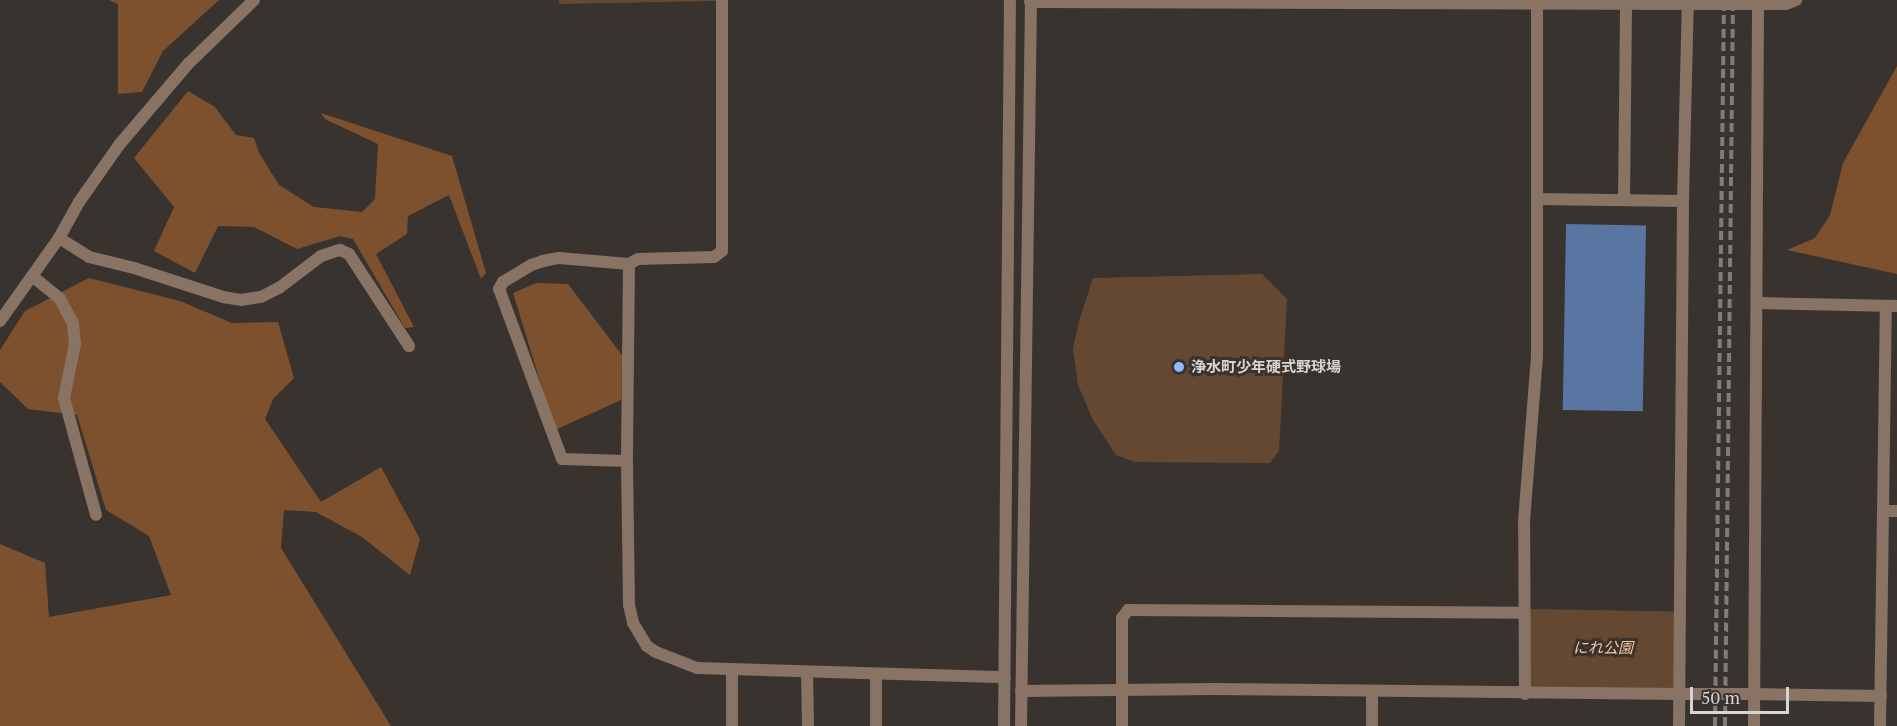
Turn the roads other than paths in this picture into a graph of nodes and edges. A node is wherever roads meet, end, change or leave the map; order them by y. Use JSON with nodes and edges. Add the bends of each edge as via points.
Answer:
{"nodes":[{"id":1,"x":254,"y":0,"type":"edge"},
{"id":2,"x":722,"y":0,"type":"edge"},
{"id":3,"x":1010,"y":0,"type":"edge"},
{"id":4,"x":1796,"y":0,"type":"edge"},
{"id":5,"x":1030,"y":1,"type":"edge"},
{"id":6,"x":1380,"y":1,"type":"edge"},
{"id":7,"x":1537,"y":2,"type":"edge"},
{"id":8,"x":1687,"y":2,"type":"edge"},
{"id":9,"x":1758,"y":2,"type":"edge"},
{"id":10,"x":1626,"y":6,"type":"junction"},
{"id":11,"x":1537,"y":199,"type":"junction"},
{"id":12,"x":1624,"y":200,"type":"junction"},
{"id":13,"x":1683,"y":201,"type":"junction"},
{"id":14,"x":59,"y":238,"type":"junction"},
{"id":15,"x":630,"y":264,"type":"junction"},
{"id":16,"x":32,"y":276,"type":"junction"},
{"id":17,"x":1757,"y":303,"type":"junction"},
{"id":18,"x":1891,"y":306,"type":"edge"},
{"id":19,"x":0,"y":321,"type":"edge"},
{"id":20,"x":409,"y":346,"type":"dead end"},
{"id":21,"x":627,"y":461,"type":"junction"},
{"id":22,"x":1884,"y":511,"type":"junction"},
{"id":23,"x":1897,"y":511,"type":"edge"},
{"id":24,"x":96,"y":515,"type":"dead end"},
{"id":25,"x":1524,"y":613,"type":"junction"},
{"id":26,"x":732,"y":669,"type":"junction"},
{"id":27,"x":807,"y":673,"type":"junction"},
{"id":28,"x":876,"y":674,"type":"junction"},
{"id":29,"x":1005,"y":677,"type":"junction"},
{"id":30,"x":1021,"y":691,"type":"junction"},
{"id":31,"x":1121,"y":691,"type":"junction"},
{"id":32,"x":1372,"y":691,"type":"junction"},
{"id":33,"x":1525,"y":694,"type":"junction"},
{"id":34,"x":1680,"y":694,"type":"junction"},
{"id":35,"x":1754,"y":694,"type":"junction"},
{"id":36,"x":1881,"y":696,"type":"junction"},
{"id":37,"x":732,"y":726,"type":"edge"},
{"id":38,"x":808,"y":726,"type":"edge"},
{"id":39,"x":876,"y":726,"type":"edge"},
{"id":40,"x":1004,"y":726,"type":"edge"},
{"id":41,"x":1021,"y":726,"type":"edge"},
{"id":42,"x":1122,"y":726,"type":"edge"},
{"id":43,"x":1372,"y":726,"type":"edge"},
{"id":44,"x":1679,"y":726,"type":"edge"},
{"id":45,"x":1754,"y":726,"type":"edge"},
{"id":46,"x":1880,"y":726,"type":"edge"}],
"edges":[{"from":1,"to":14,"type":"street","via":[[188,64],[126,136],[79,202]]},
{"from":2,"to":15,"type":"street","via":[[722,251],[714,257],[638,259]]},
{"from":3,"to":29,"type":"street"},
{"from":4,"to":9,"type":"street","via":[[1786,4]]},
{"from":5,"to":6,"type":"street"},
{"from":5,"to":30,"type":"street"},
{"from":6,"to":7,"type":"street"},
{"from":7,"to":10,"type":"street"},
{"from":7,"to":11,"type":"street"},
{"from":8,"to":9,"type":"street","bridge":true},
{"from":8,"to":10,"type":"street"},
{"from":8,"to":13,"type":"street"},
{"from":9,"to":17,"type":"street"},
{"from":10,"to":12,"type":"street"},
{"from":11,"to":12,"type":"street"},
{"from":11,"to":25,"type":"street","via":[[1537,356],[1524,521]]},
{"from":12,"to":13,"type":"street"},
{"from":13,"to":34,"type":"street"},
{"from":14,"to":16,"type":"street"},
{"from":14,"to":20,"type":"street","via":[[89,257],[241,300],[261,297],[279,288],[321,256],[340,250],[349,254]]},
{"from":15,"to":21,"type":"street"},
{"from":15,"to":21,"type":"street","via":[[559,258],[531,265],[503,282],[500,288],[562,459]]},
{"from":16,"to":19,"type":"street"},
{"from":16,"to":24,"type":"street","via":[[60,298],[73,323],[75,344],[64,398]]},
{"from":17,"to":18,"type":"street"},
{"from":17,"to":35,"type":"street"},
{"from":18,"to":22,"type":"street"},
{"from":21,"to":26,"type":"street","via":[[629,604],[637,633],[656,652],[687,666]]},
{"from":22,"to":23,"type":"street"},
{"from":22,"to":36,"type":"street"},
{"from":25,"to":31,"type":"street","via":[[1128,610],[1122,618]]},
{"from":25,"to":33,"type":"street"},
{"from":26,"to":27,"type":"street"},
{"from":26,"to":37,"type":"street"},
{"from":27,"to":28,"type":"street"},
{"from":27,"to":38,"type":"street"},
{"from":28,"to":29,"type":"street"},
{"from":28,"to":39,"type":"street"},
{"from":29,"to":40,"type":"street"},
{"from":30,"to":31,"type":"street"},
{"from":30,"to":41,"type":"street"},
{"from":31,"to":32,"type":"street"},
{"from":31,"to":42,"type":"street"},
{"from":32,"to":33,"type":"street"},
{"from":32,"to":43,"type":"street"},
{"from":33,"to":34,"type":"street"},
{"from":34,"to":35,"type":"street","bridge":true},
{"from":34,"to":44,"type":"street"},
{"from":35,"to":36,"type":"street"},
{"from":35,"to":45,"type":"street"},
{"from":36,"to":46,"type":"street"}]}
